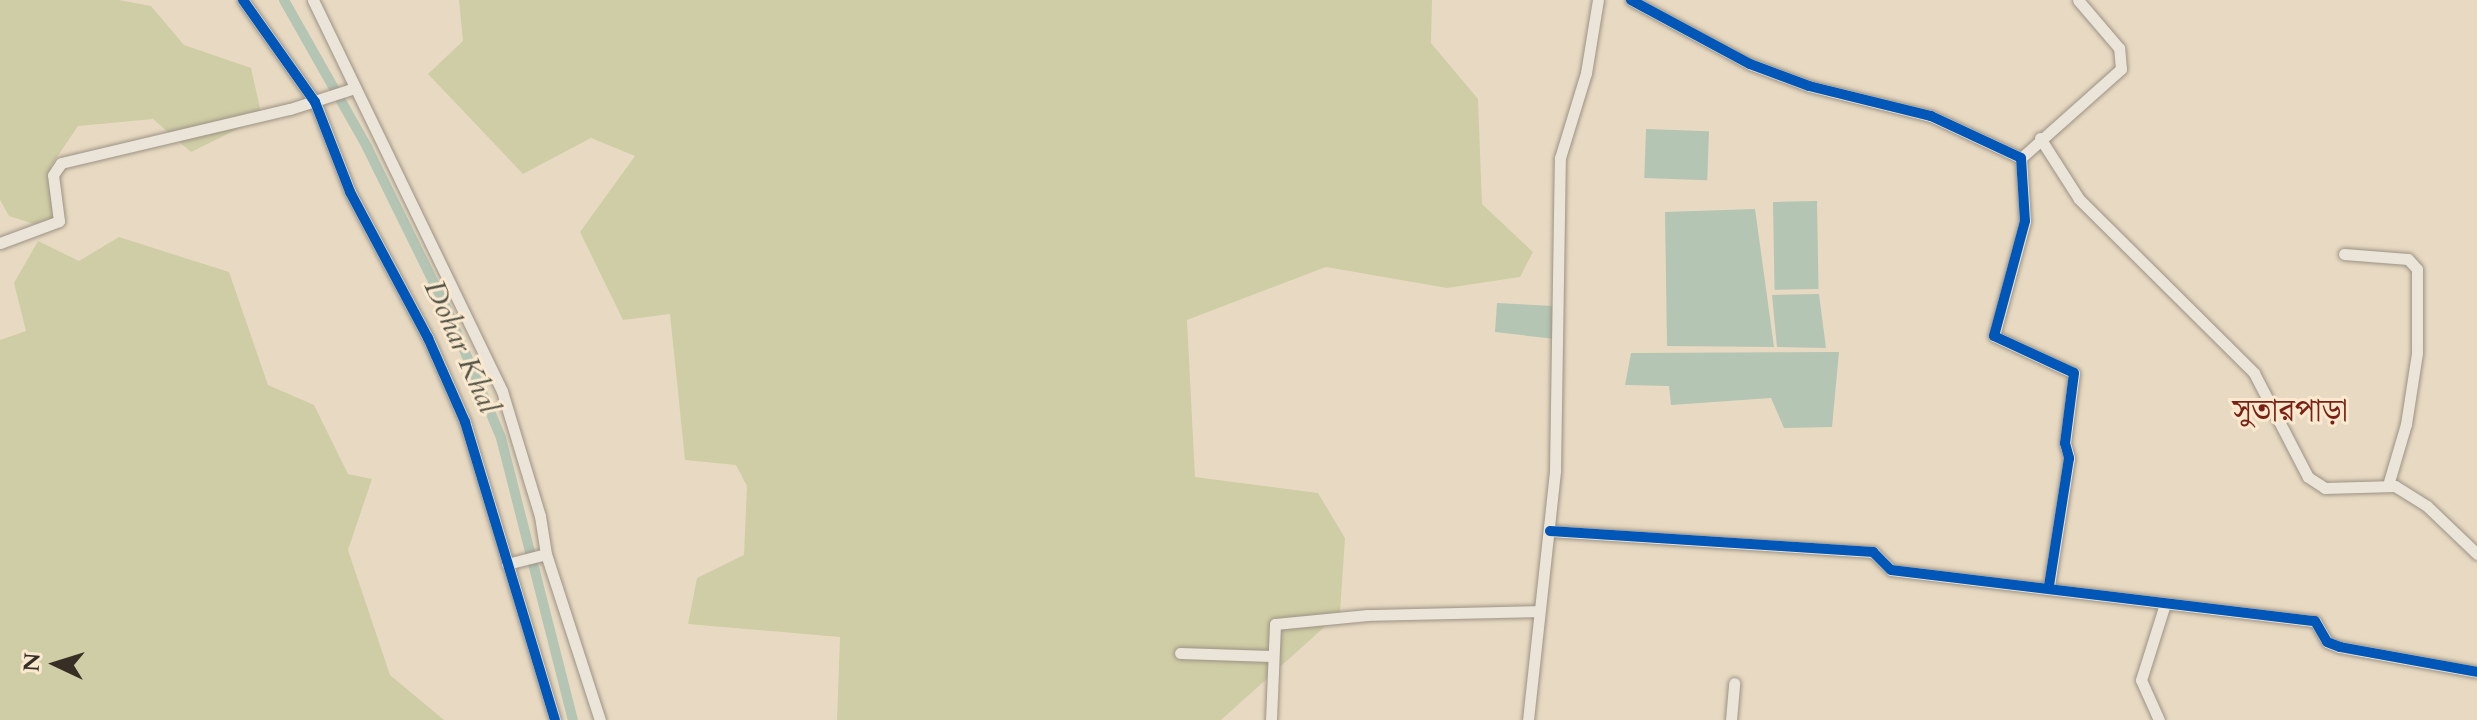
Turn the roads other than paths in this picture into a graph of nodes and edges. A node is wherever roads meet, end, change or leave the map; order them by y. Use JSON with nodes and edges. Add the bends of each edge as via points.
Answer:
{"nodes":[{"id":1,"x":243,"y":0,"type":"edge"},
{"id":2,"x":313,"y":0,"type":"edge"},
{"id":3,"x":1598,"y":0,"type":"edge"},
{"id":4,"x":1631,"y":0,"type":"edge"},
{"id":5,"x":2078,"y":0,"type":"edge"},
{"id":6,"x":353,"y":88,"type":"junction"},
{"id":7,"x":318,"y":101,"type":"junction"},
{"id":8,"x":2040,"y":138,"type":"junction"},
{"id":9,"x":2021,"y":158,"type":"junction"},
{"id":10,"x":0,"y":243,"type":"edge"},
{"id":11,"x":2344,"y":254,"type":"dead end"},
{"id":12,"x":2388,"y":485,"type":"junction"},
{"id":13,"x":1550,"y":531,"type":"junction"},
{"id":14,"x":2477,"y":554,"type":"edge"},
{"id":15,"x":544,"y":555,"type":"junction"},
{"id":16,"x":512,"y":563,"type":"junction"},
{"id":17,"x":2049,"y":586,"type":"junction"},
{"id":18,"x":2165,"y":604,"type":"junction"},
{"id":19,"x":1538,"y":611,"type":"junction"},
{"id":20,"x":1180,"y":653,"type":"dead end"},
{"id":21,"x":1271,"y":656,"type":"junction"},
{"id":22,"x":2477,"y":672,"type":"edge"},
{"id":23,"x":1734,"y":683,"type":"dead end"},
{"id":24,"x":555,"y":720,"type":"edge"},
{"id":25,"x":600,"y":720,"type":"edge"},
{"id":26,"x":1271,"y":720,"type":"edge"},
{"id":27,"x":1528,"y":720,"type":"edge"},
{"id":28,"x":1731,"y":720,"type":"edge"},
{"id":29,"x":2159,"y":720,"type":"edge"}],
"edges":[{"from":1,"to":7,"type":"street"},
{"from":2,"to":6,"type":"street"},
{"from":3,"to":13,"type":"street","via":[[1586,73],[1560,158]]},
{"from":4,"to":9,"type":"street","via":[[1750,64],[1809,86],[1931,116]]},
{"from":5,"to":8,"type":"street","via":[[2119,48],[2121,69]]},
{"from":6,"to":7,"type":"street"},
{"from":6,"to":15,"type":"street","via":[[502,391],[540,516]]},
{"from":7,"to":10,"type":"street","via":[[61,163],[53,175],[59,221]]},
{"from":7,"to":16,"type":"street","via":[[350,192],[428,338],[465,422]]},
{"from":8,"to":9,"type":"street"},
{"from":8,"to":12,"type":"street","via":[[2079,199],[2254,373],[2308,477],[2325,488]]},
{"from":9,"to":17,"type":"street","via":[[2025,221],[1994,336],[2074,373],[2065,443],[2069,458]]},
{"from":11,"to":12,"type":"street","via":[[2408,259],[2417,269],[2417,353],[2406,424]]},
{"from":12,"to":14,"type":"street","via":[[2427,506]]},
{"from":13,"to":17,"type":"street","via":[[1873,552],[1891,570]]},
{"from":13,"to":19,"type":"street"},
{"from":15,"to":16,"type":"street"},
{"from":15,"to":25,"type":"street"},
{"from":16,"to":24,"type":"street"},
{"from":17,"to":18,"type":"street"},
{"from":18,"to":22,"type":"street","via":[[2315,621],[2327,642],[2340,647]]},
{"from":18,"to":29,"type":"street","via":[[2141,680]]},
{"from":19,"to":21,"type":"street","via":[[1280,623],[1273,628]]},
{"from":19,"to":27,"type":"street"},
{"from":20,"to":21,"type":"street"},
{"from":21,"to":26,"type":"street"},
{"from":23,"to":28,"type":"street"}]}
